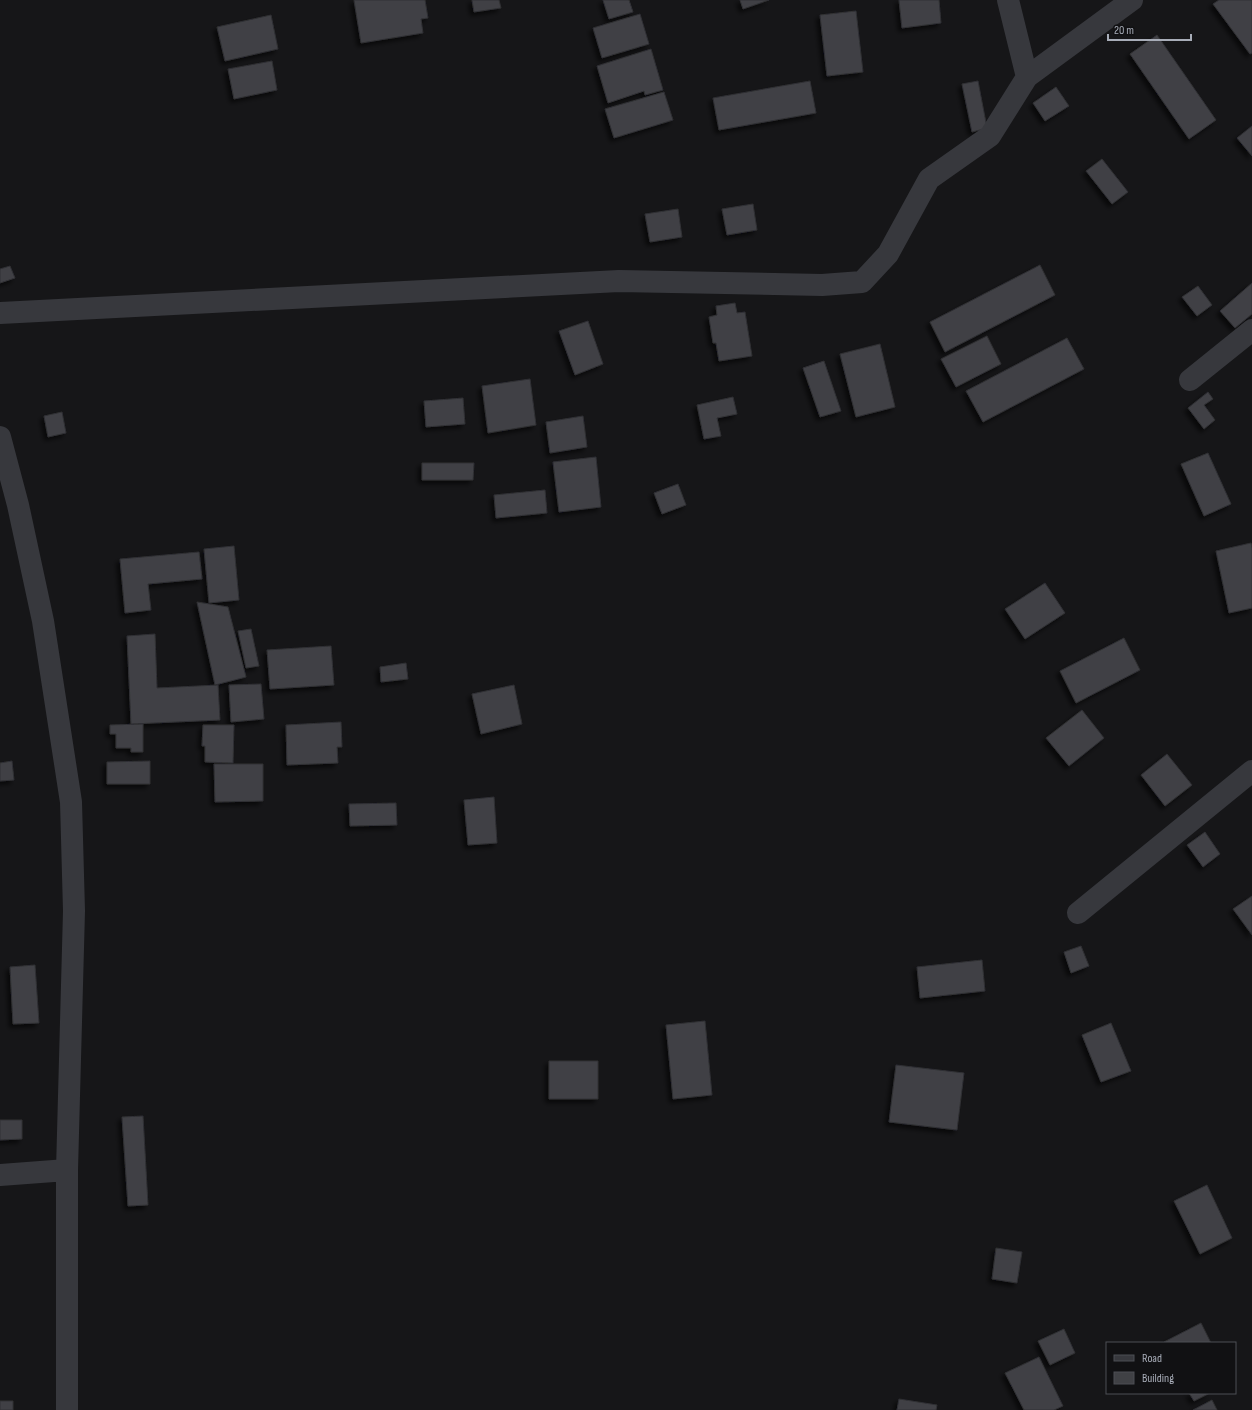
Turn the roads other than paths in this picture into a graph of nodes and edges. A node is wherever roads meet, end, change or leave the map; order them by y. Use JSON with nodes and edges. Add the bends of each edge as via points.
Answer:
{"nodes":[{"id":1,"x":1008,"y":0,"type":"edge"},
{"id":2,"x":1132,"y":0,"type":"edge"},
{"id":3,"x":1027,"y":77,"type":"junction"},
{"id":4,"x":0,"y":312,"type":"edge"},
{"id":5,"x":1252,"y":330,"type":"edge"},
{"id":6,"x":1190,"y":380,"type":"dead end"},
{"id":7,"x":0,"y":437,"type":"edge"},
{"id":8,"x":9,"y":505,"type":"edge"},
{"id":9,"x":1252,"y":771,"type":"edge"},
{"id":10,"x":1078,"y":913,"type":"dead end"},
{"id":11,"x":67,"y":1170,"type":"junction"},
{"id":12,"x":0,"y":1175,"type":"edge"},
{"id":13,"x":67,"y":1410,"type":"edge"}],
"edges":[{"from":1,"to":3,"type":"street"},
{"from":2,"to":3,"type":"street"},
{"from":3,"to":4,"type":"street","via":[[990,136],[929,180],[888,254],[862,282],[822,285],[619,281]]},
{"from":5,"to":6,"type":"street"},
{"from":7,"to":8,"type":"street"},
{"from":8,"to":11,"type":"street","via":[[43,621],[71,802],[74,911]]},
{"from":9,"to":10,"type":"street"},
{"from":11,"to":12,"type":"street"},
{"from":11,"to":13,"type":"street"}]}
